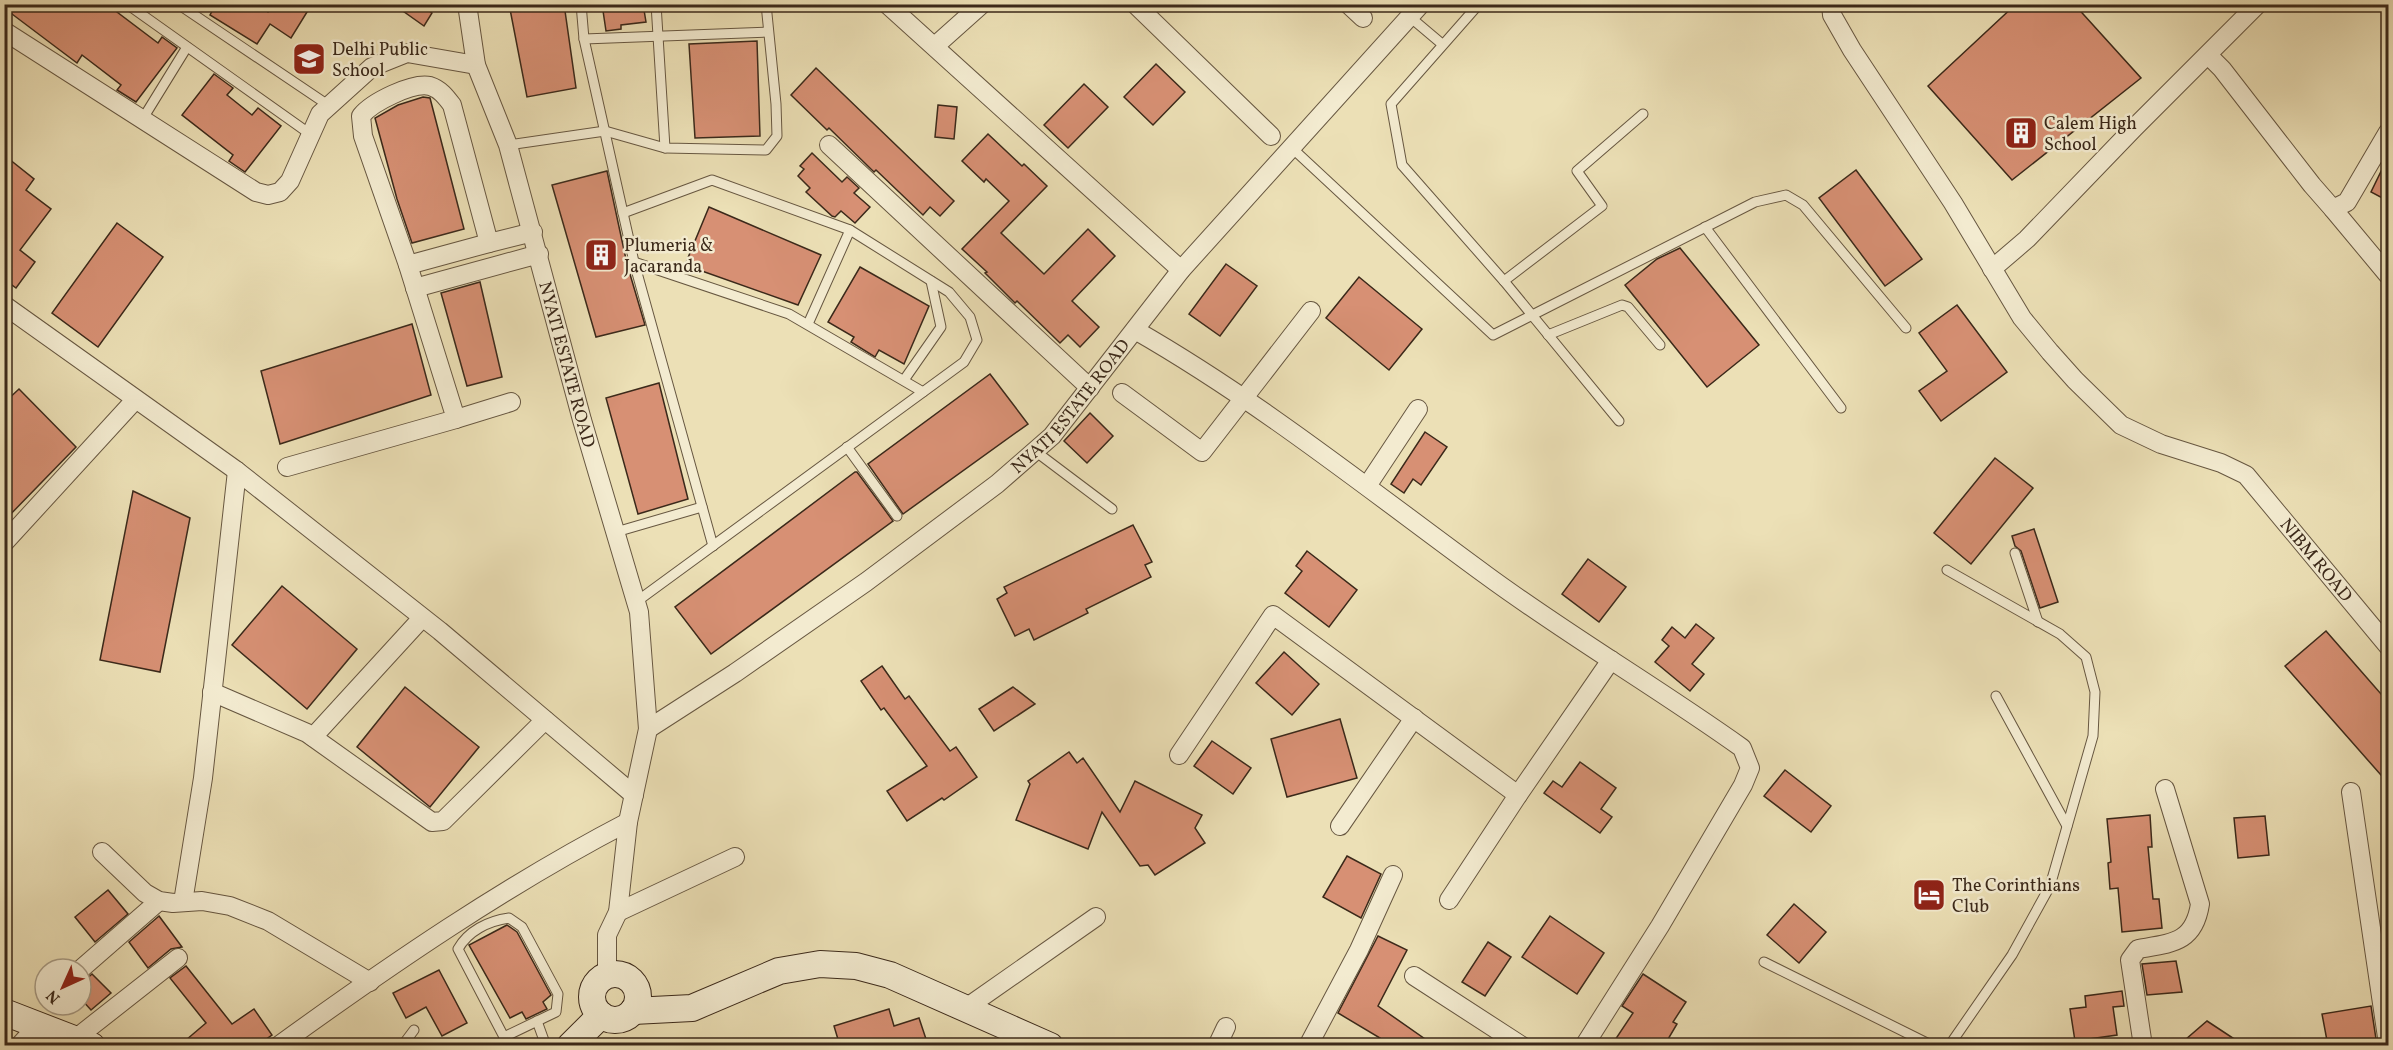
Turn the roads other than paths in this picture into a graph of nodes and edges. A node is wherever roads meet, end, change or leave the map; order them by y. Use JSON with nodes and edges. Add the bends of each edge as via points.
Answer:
{"nodes":[{"id":1,"x":127,"y":4,"type":"edge"},
{"id":2,"x":178,"y":4,"type":"edge"},
{"id":3,"x":466,"y":4,"type":"edge"},
{"id":4,"x":581,"y":4,"type":"edge"},
{"id":5,"x":656,"y":4,"type":"edge"},
{"id":6,"x":766,"y":4,"type":"edge"},
{"id":7,"x":887,"y":4,"type":"edge"},
{"id":8,"x":982,"y":4,"type":"edge"},
{"id":9,"x":1135,"y":4,"type":"edge"},
{"id":10,"x":1348,"y":4,"type":"edge"},
{"id":11,"x":1479,"y":4,"type":"edge"},
{"id":12,"x":1831,"y":4,"type":"edge"},
{"id":13,"x":2258,"y":4,"type":"edge"},
{"id":14,"x":1416,"y":10,"type":"edge"},
{"id":15,"x":1363,"y":18,"type":"dead end"},
{"id":16,"x":4,"y":31,"type":"edge"},
{"id":17,"x":768,"y":32,"type":"junction"},
{"id":18,"x":657,"y":37,"type":"junction"},
{"id":19,"x":584,"y":39,"type":"junction"},
{"id":20,"x":1442,"y":44,"type":"junction"},
{"id":21,"x":935,"y":46,"type":"junction"},
{"id":22,"x":187,"y":47,"type":"junction"},
{"id":23,"x":2208,"y":55,"type":"junction"},
{"id":24,"x":476,"y":65,"type":"junction"},
{"id":25,"x":328,"y":105,"type":"junction"},
{"id":26,"x":1643,"y":114,"type":"dead end"},
{"id":27,"x":142,"y":120,"type":"junction"},
{"id":28,"x":605,"y":131,"type":"junction"},
{"id":29,"x":2388,"y":132,"type":"edge"},
{"id":30,"x":310,"y":134,"type":"junction"},
{"id":31,"x":1271,"y":136,"type":"dead end"},
{"id":32,"x":508,"y":145,"type":"junction"},
{"id":33,"x":829,"y":145,"type":"dead end"},
{"id":34,"x":665,"y":148,"type":"junction"},
{"id":35,"x":1292,"y":148,"type":"junction"},
{"id":36,"x":2334,"y":209,"type":"junction"},
{"id":37,"x":623,"y":213,"type":"junction"},
{"id":38,"x":1705,"y":227,"type":"junction"},
{"id":39,"x":850,"y":230,"type":"junction"},
{"id":40,"x":533,"y":232,"type":"junction"},
{"id":41,"x":489,"y":243,"type":"junction"},
{"id":42,"x":539,"y":254,"type":"junction"},
{"id":43,"x":634,"y":262,"type":"junction"},
{"id":44,"x":408,"y":265,"type":"junction"},
{"id":45,"x":1992,"y":269,"type":"junction"},
{"id":46,"x":1181,"y":270,"type":"junction"},
{"id":47,"x":2388,"y":275,"type":"edge"},
{"id":48,"x":931,"y":281,"type":"junction"},
{"id":49,"x":1504,"y":281,"type":"junction"},
{"id":50,"x":415,"y":288,"type":"junction"},
{"id":51,"x":4,"y":305,"type":"edge"},
{"id":52,"x":1311,"y":311,"type":"dead end"},
{"id":53,"x":1532,"y":316,"type":"junction"},
{"id":54,"x":807,"y":324,"type":"junction"},
{"id":55,"x":1906,"y":328,"type":"dead end"},
{"id":56,"x":1135,"y":330,"type":"junction"},
{"id":57,"x":1548,"y":335,"type":"junction"},
{"id":58,"x":1660,"y":345,"type":"dead end"},
{"id":59,"x":904,"y":380,"type":"junction"},
{"id":60,"x":1090,"y":388,"type":"junction"},
{"id":61,"x":923,"y":392,"type":"junction"},
{"id":62,"x":1122,"y":393,"type":"dead end"},
{"id":63,"x":1243,"y":398,"type":"junction"},
{"id":64,"x":135,"y":400,"type":"junction"},
{"id":65,"x":511,"y":402,"type":"dead end"},
{"id":66,"x":1841,"y":408,"type":"dead end"},
{"id":67,"x":1418,"y":409,"type":"dead end"},
{"id":68,"x":456,"y":419,"type":"junction"},
{"id":69,"x":1619,"y":421,"type":"dead end"},
{"id":70,"x":848,"y":447,"type":"junction"},
{"id":71,"x":1035,"y":451,"type":"junction"},
{"id":72,"x":287,"y":466,"type":"dead end"},
{"id":73,"x":237,"y":471,"type":"junction"},
{"id":74,"x":1367,"y":486,"type":"junction"},
{"id":75,"x":702,"y":507,"type":"junction"},
{"id":76,"x":1112,"y":509,"type":"dead end"},
{"id":77,"x":897,"y":516,"type":"dead end"},
{"id":78,"x":616,"y":532,"type":"junction"},
{"id":79,"x":4,"y":543,"type":"edge"},
{"id":80,"x":713,"y":546,"type":"junction"},
{"id":81,"x":2015,"y":553,"type":"dead end"},
{"id":82,"x":1947,"y":570,"type":"dead end"},
{"id":83,"x":636,"y":602,"type":"junction"},
{"id":84,"x":422,"y":618,"type":"junction"},
{"id":85,"x":2038,"y":622,"type":"junction"},
{"id":86,"x":2388,"y":646,"type":"edge"},
{"id":87,"x":1611,"y":660,"type":"junction"},
{"id":88,"x":212,"y":692,"type":"junction"},
{"id":89,"x":1996,"y":696,"type":"dead end"},
{"id":90,"x":1414,"y":718,"type":"junction"},
{"id":91,"x":545,"y":720,"type":"junction"},
{"id":92,"x":648,"y":729,"type":"junction"},
{"id":93,"x":313,"y":737,"type":"junction"},
{"id":94,"x":1179,"y":755,"type":"dead end"},
{"id":95,"x":2165,"y":789,"type":"dead end"},
{"id":96,"x":2351,"y":792,"type":"dead end"},
{"id":97,"x":634,"y":795,"type":"junction"},
{"id":98,"x":1518,"y":795,"type":"junction"},
{"id":99,"x":628,"y":822,"type":"junction"},
{"id":100,"x":1340,"y":826,"type":"dead end"},
{"id":101,"x":2067,"y":826,"type":"junction"},
{"id":102,"x":102,"y":852,"type":"dead end"},
{"id":103,"x":735,"y":857,"type":"dead end"},
{"id":104,"x":1393,"y":874,"type":"dead end"},
{"id":105,"x":1449,"y":900,"type":"dead end"},
{"id":106,"x":159,"y":901,"type":"junction"},
{"id":107,"x":183,"y":902,"type":"junction"},
{"id":108,"x":618,"y":912,"type":"junction"},
{"id":109,"x":1096,"y":917,"type":"dead end"},
{"id":110,"x":178,"y":958,"type":"dead end"},
{"id":111,"x":93,"y":959,"type":"edge"},
{"id":112,"x":1764,"y":962,"type":"dead end"},
{"id":113,"x":607,"y":975,"type":"junction"},
{"id":114,"x":1414,"y":976,"type":"dead end"},
{"id":115,"x":370,"y":982,"type":"junction"},
{"id":116,"x":966,"y":1008,"type":"junction"},
{"id":117,"x":633,"y":1011,"type":"junction"},
{"id":118,"x":4,"y":1012,"type":"edge"},
{"id":119,"x":601,"y":1015,"type":"junction"},
{"id":120,"x":537,"y":1021,"type":"junction"},
{"id":121,"x":39,"y":1024,"type":"junction"},
{"id":122,"x":1226,"y":1027,"type":"dead end"},
{"id":123,"x":414,"y":1030,"type":"dead end"},
{"id":124,"x":506,"y":1041,"type":"edge"},
{"id":125,"x":83,"y":1042,"type":"edge"},
{"id":126,"x":2388,"y":1044,"type":"edge"},
{"id":127,"x":19,"y":1046,"type":"edge"},
{"id":128,"x":278,"y":1046,"type":"edge"},
{"id":129,"x":402,"y":1046,"type":"edge"},
{"id":130,"x":546,"y":1046,"type":"edge"},
{"id":131,"x":570,"y":1046,"type":"edge"},
{"id":132,"x":1050,"y":1046,"type":"edge"},
{"id":133,"x":1217,"y":1046,"type":"edge"},
{"id":134,"x":1308,"y":1046,"type":"edge"},
{"id":135,"x":1522,"y":1046,"type":"edge"},
{"id":136,"x":1584,"y":1046,"type":"edge"},
{"id":137,"x":1933,"y":1046,"type":"edge"},
{"id":138,"x":1949,"y":1046,"type":"edge"},
{"id":139,"x":2143,"y":1046,"type":"edge"}],
"edges":[{"from":1,"to":22,"type":"lane"},
{"from":2,"to":25,"type":"lane"},
{"from":3,"to":24,"type":"street","name":"NYATI ESTATE ROAD"},
{"from":4,"to":19,"type":"lane"},
{"from":5,"to":18,"type":"lane"},
{"from":6,"to":17,"type":"lane"},
{"from":7,"to":21,"type":"street"},
{"from":8,"to":21,"type":"street"},
{"from":9,"to":31,"type":"street"},
{"from":10,"to":15,"type":"street"},
{"from":11,"to":20,"type":"lane"},
{"from":12,"to":45,"type":"street","via":[[1832,15],[1852,50]]},
{"from":13,"to":23,"type":"street"},
{"from":14,"to":20,"type":"lane"},
{"from":14,"to":35,"type":"street","name":"NYATI ESTATE ROAD"},
{"from":16,"to":27,"type":"street"},
{"from":17,"to":18,"type":"lane"},
{"from":17,"to":34,"type":"lane","via":[[777,136],[766,150]]},
{"from":18,"to":19,"type":"lane"},
{"from":18,"to":34,"type":"lane"},
{"from":19,"to":28,"type":"lane"},
{"from":20,"to":49,"type":"lane","via":[[1391,104],[1402,165]]},
{"from":21,"to":46,"type":"street"},
{"from":22,"to":27,"type":"lane"},
{"from":22,"to":30,"type":"lane"},
{"from":23,"to":36,"type":"street"},
{"from":23,"to":45,"type":"street","via":[[2027,239]]},
{"from":24,"to":25,"type":"street","via":[[407,53],[372,67]]},
{"from":24,"to":32,"type":"street","name":"NYATI ESTATE ROAD"},
{"from":25,"to":30,"type":"street"},
{"from":26,"to":49,"type":"lane","via":[[1577,171],[1602,206]]},
{"from":27,"to":30,"type":"street","via":[[256,192],[268,195],[280,192],[290,181]]},
{"from":28,"to":32,"type":"lane"},
{"from":28,"to":34,"type":"lane"},
{"from":28,"to":37,"type":"lane"},
{"from":29,"to":36,"type":"street","via":[[2347,202]]},
{"from":32,"to":40,"type":"street","name":"NYATI ESTATE ROAD"},
{"from":33,"to":60,"type":"street"},
{"from":35,"to":46,"type":"street","name":"NYATI ESTATE ROAD"},
{"from":35,"to":53,"type":"lane","via":[[1493,335]]},
{"from":36,"to":47,"type":"street"},
{"from":37,"to":39,"type":"lane","via":[[712,180]]},
{"from":37,"to":43,"type":"lane"},
{"from":38,"to":53,"type":"lane"},
{"from":38,"to":55,"type":"lane","via":[[1755,202],[1786,195],[1803,205]]},
{"from":38,"to":66,"type":"lane"},
{"from":39,"to":48,"type":"lane"},
{"from":39,"to":54,"type":"lane"},
{"from":40,"to":41,"type":"street"},
{"from":40,"to":42,"type":"street","name":"NYATI ESTATE ROAD"},
{"from":41,"to":44,"type":"street"},
{"from":41,"to":44,"type":"street","via":[[452,105],[443,93],[429,86],[411,89],[380,100],[361,116],[363,136]]},
{"from":42,"to":50,"type":"street"},
{"from":42,"to":78,"type":"street","name":"NYATI ESTATE ROAD"},
{"from":43,"to":54,"type":"lane","via":[[789,314]]},
{"from":43,"to":75,"type":"lane"},
{"from":44,"to":50,"type":"street"},
{"from":45,"to":86,"type":"street","name":"NIBM ROAD","via":[[2022,318],[2050,352],[2121,424],[2161,444],[2246,475]]},
{"from":46,"to":56,"type":"street","name":"NYATI ESTATE ROAD"},
{"from":48,"to":59,"type":"lane","via":[[941,327]]},
{"from":48,"to":61,"type":"lane","via":[[949,292],[970,317],[977,340],[964,362]]},
{"from":49,"to":53,"type":"lane"},
{"from":50,"to":68,"type":"street"},
{"from":51,"to":64,"type":"street"},
{"from":52,"to":63,"type":"street"},
{"from":53,"to":57,"type":"lane"},
{"from":54,"to":59,"type":"lane"},
{"from":56,"to":60,"type":"street","name":"NYATI ESTATE ROAD"},
{"from":56,"to":63,"type":"street"},
{"from":57,"to":58,"type":"lane","via":[[1622,305]]},
{"from":57,"to":69,"type":"lane"},
{"from":59,"to":61,"type":"lane"},
{"from":60,"to":71,"type":"street","name":"NYATI ESTATE ROAD"},
{"from":61,"to":70,"type":"lane"},
{"from":62,"to":63,"type":"street","via":[[1202,452]]},
{"from":63,"to":74,"type":"street"},
{"from":64,"to":73,"type":"street"},
{"from":64,"to":79,"type":"street"},
{"from":65,"to":68,"type":"street"},
{"from":67,"to":74,"type":"street"},
{"from":68,"to":72,"type":"street"},
{"from":70,"to":77,"type":"lane"},
{"from":70,"to":80,"type":"lane"},
{"from":71,"to":76,"type":"lane"},
{"from":71,"to":92,"type":"street","name":"NYATI ESTATE ROAD","via":[[866,582]]},
{"from":73,"to":84,"type":"street"},
{"from":73,"to":88,"type":"street"},
{"from":74,"to":87,"type":"street","via":[[1488,576]]},
{"from":75,"to":78,"type":"lane"},
{"from":75,"to":80,"type":"lane"},
{"from":78,"to":83,"type":"street","name":"NYATI ESTATE ROAD"},
{"from":80,"to":83,"type":"lane"},
{"from":81,"to":85,"type":"lane"},
{"from":82,"to":85,"type":"lane"},
{"from":83,"to":92,"type":"street","name":"NYATI ESTATE ROAD"},
{"from":84,"to":91,"type":"street"},
{"from":84,"to":93,"type":"street"},
{"from":85,"to":101,"type":"lane","via":[[2060,634],[2086,657],[2095,692],[2093,736]]},
{"from":87,"to":98,"type":"street"},
{"from":87,"to":136,"type":"street","via":[[1742,748],[1750,768],[1660,926]]},
{"from":88,"to":93,"type":"street"},
{"from":88,"to":107,"type":"street"},
{"from":89,"to":101,"type":"lane"},
{"from":90,"to":94,"type":"street","via":[[1273,615]]},
{"from":90,"to":98,"type":"street"},
{"from":90,"to":100,"type":"street"},
{"from":91,"to":93,"type":"street","via":[[442,821],[432,822]]},
{"from":91,"to":97,"type":"street"},
{"from":92,"to":97,"type":"street","name":"NYATI ESTATE ROAD"},
{"from":95,"to":139,"type":"street","via":[[2200,904],[2198,921],[2189,933],[2175,943],[2138,949],[2130,960]]},
{"from":96,"to":126,"type":"street"},
{"from":97,"to":99,"type":"street","name":"NYATI ESTATE ROAD"},
{"from":98,"to":105,"type":"street"},
{"from":99,"to":108,"type":"street","name":"NYATI ESTATE ROAD"},
{"from":99,"to":115,"type":"street","via":[[495,897]]},
{"from":101,"to":138,"type":"lane","via":[[2050,886],[2012,955]]},
{"from":102,"to":106,"type":"street","via":[[145,893]]},
{"from":103,"to":108,"type":"street"},
{"from":104,"to":134,"type":"street","via":[[1359,950]]},
{"from":106,"to":107,"type":"street"},
{"from":106,"to":111,"type":"street"},
{"from":107,"to":115,"type":"street","via":[[230,906],[268,921]]},
{"from":108,"to":113,"type":"street","name":"NYATI ESTATE ROAD","via":[[607,935]]},
{"from":109,"to":116,"type":"street"},
{"from":110,"to":125,"type":"street"},
{"from":112,"to":137,"type":"lane"},
{"from":113,"to":117,"type":"main road","via":[[620,974],[633,983],[638,997]]},
{"from":113,"to":119,"type":"main road","via":[[598,981],[591,995]]},
{"from":114,"to":135,"type":"street"},
{"from":115,"to":128,"type":"street"},
{"from":116,"to":117,"type":"main road","via":[[891,975],[856,966],[820,964],[779,971],[692,1008]]},
{"from":116,"to":132,"type":"main road"},
{"from":117,"to":119,"type":"main road","via":[[621,1019]]},
{"from":118,"to":121,"type":"main road"},
{"from":119,"to":131,"type":"main road"},
{"from":120,"to":124,"type":"lane"},
{"from":120,"to":124,"type":"lane","via":[[556,1012],[558,994],[522,927],[509,918],[494,920],[464,938],[458,949]]},
{"from":120,"to":130,"type":"lane"},
{"from":121,"to":125,"type":"main road"},
{"from":121,"to":127,"type":"street"},
{"from":122,"to":133,"type":"street"},
{"from":123,"to":129,"type":"lane"}]}
